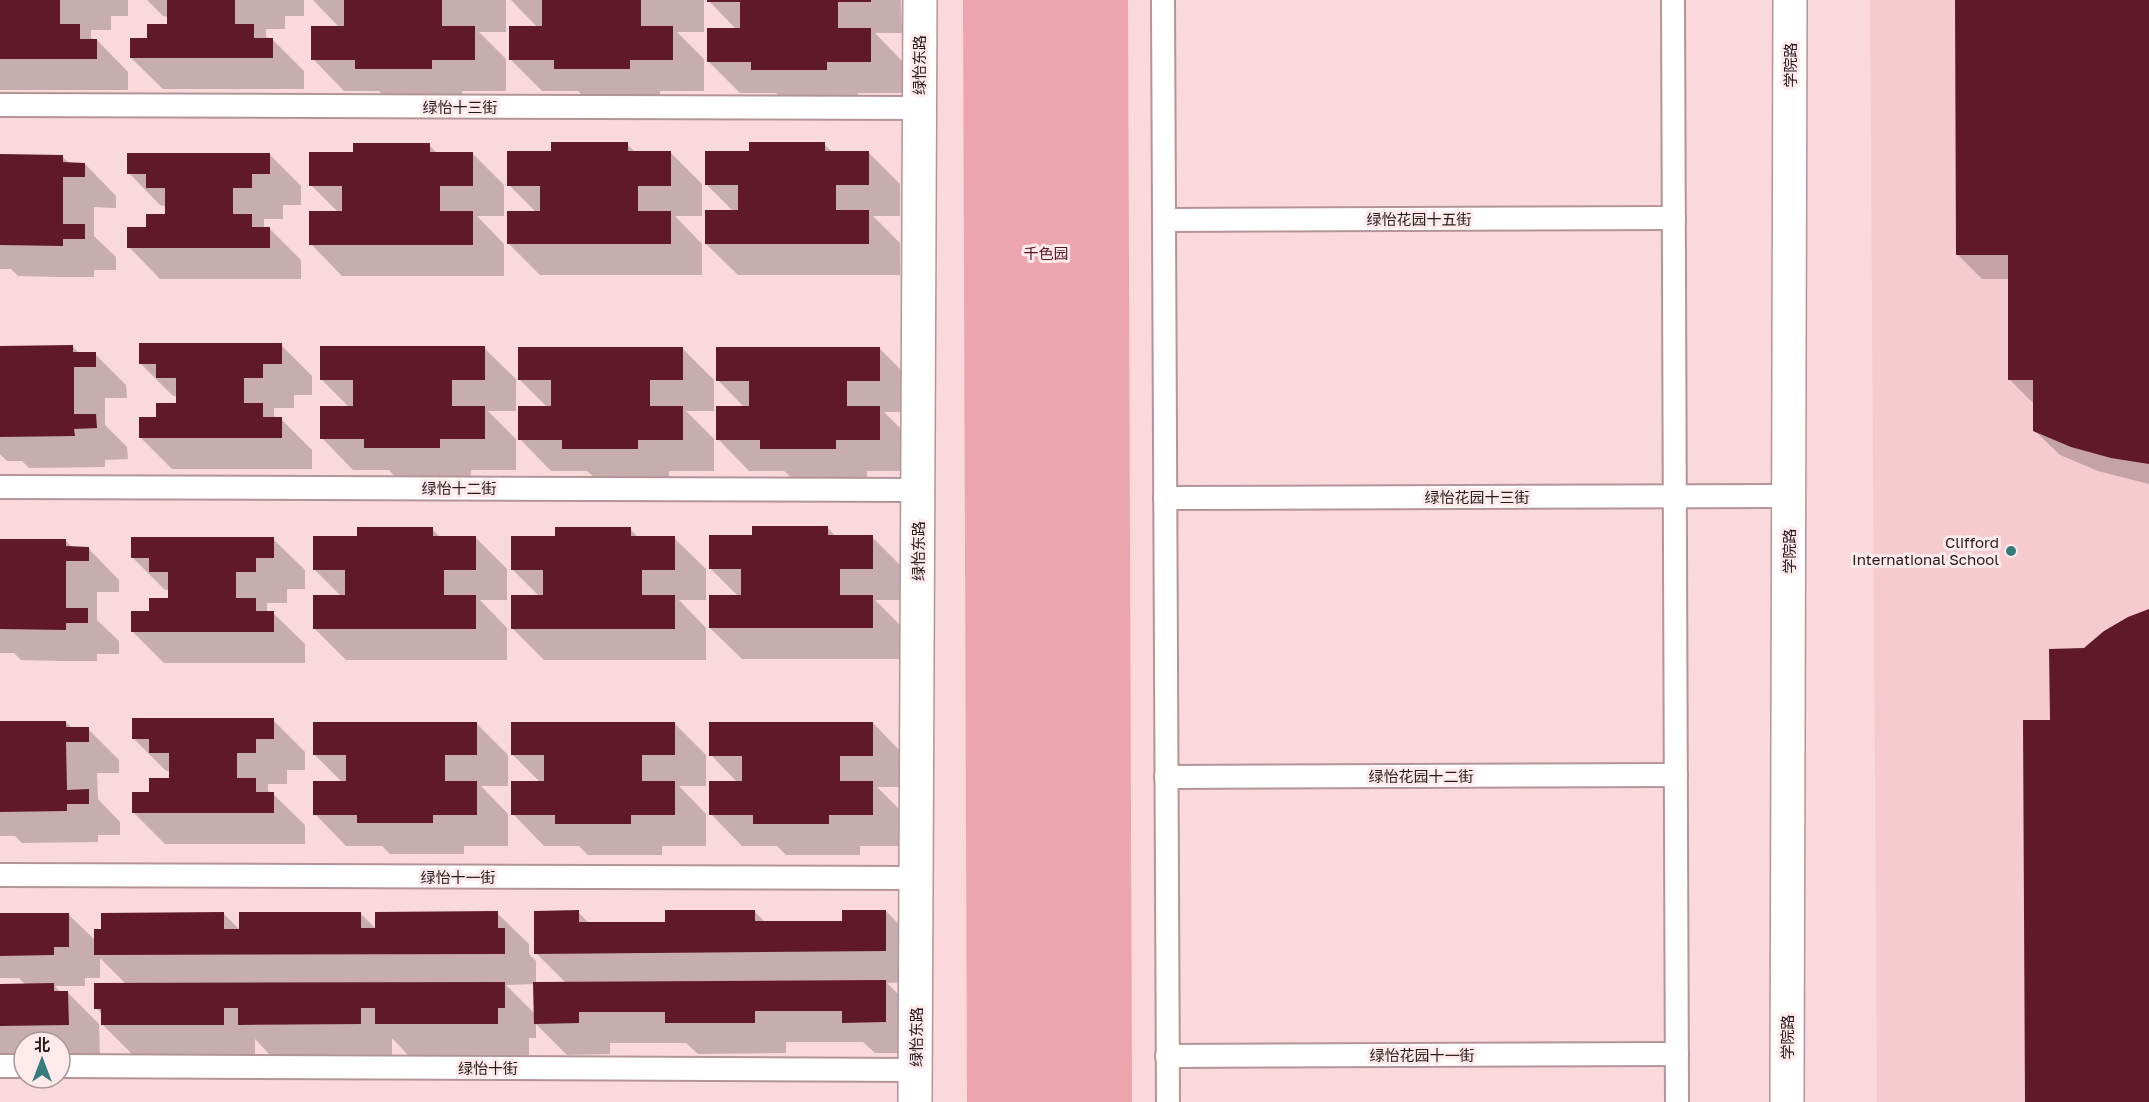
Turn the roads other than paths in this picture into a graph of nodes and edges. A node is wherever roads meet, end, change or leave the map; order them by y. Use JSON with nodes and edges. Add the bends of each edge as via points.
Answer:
{"nodes":[{"id":1,"x":920,"y":0,"type":"edge"},
{"id":2,"x":1163,"y":0,"type":"edge"},
{"id":3,"x":1673,"y":0,"type":"edge"},
{"id":4,"x":1790,"y":0,"type":"edge"},
{"id":5,"x":0,"y":105,"type":"edge"},
{"id":6,"x":919,"y":108,"type":"junction"},
{"id":7,"x":1674,"y":218,"type":"junction"},
{"id":8,"x":1164,"y":220,"type":"junction"},
{"id":9,"x":0,"y":487,"type":"edge"},
{"id":10,"x":918,"y":490,"type":"junction"},
{"id":11,"x":1675,"y":496,"type":"junction"},
{"id":12,"x":1789,"y":496,"type":"junction"},
{"id":13,"x":1166,"y":498,"type":"junction"},
{"id":14,"x":1676,"y":775,"type":"junction"},
{"id":15,"x":1166,"y":777,"type":"junction"},
{"id":16,"x":0,"y":875,"type":"edge"},
{"id":17,"x":917,"y":878,"type":"junction"},
{"id":18,"x":1677,"y":1054,"type":"junction"},
{"id":19,"x":1167,"y":1056,"type":"junction"},
{"id":20,"x":72,"y":1066,"type":"edge"},
{"id":21,"x":916,"y":1070,"type":"junction"},
{"id":22,"x":915,"y":1102,"type":"edge"},
{"id":23,"x":1168,"y":1102,"type":"edge"},
{"id":24,"x":1677,"y":1102,"type":"edge"},
{"id":25,"x":1787,"y":1102,"type":"edge"}],
"edges":[{"from":1,"to":6,"type":"street","name":"绿怡东路"},
{"from":2,"to":8,"type":"lane"},
{"from":3,"to":7,"type":"lane"},
{"from":4,"to":12,"type":"street","name":"学院路"},
{"from":5,"to":6,"type":"lane","name":"绿怡十三街"},
{"from":6,"to":10,"type":"street","name":"绿怡东路"},
{"from":7,"to":8,"type":"lane","name":"绿怡花园十五街"},
{"from":7,"to":11,"type":"lane"},
{"from":8,"to":13,"type":"lane"},
{"from":9,"to":10,"type":"lane","name":"绿怡十二街"},
{"from":10,"to":17,"type":"street","name":"绿怡东路"},
{"from":11,"to":12,"type":"lane","name":"绿怡花园十三街"},
{"from":11,"to":13,"type":"lane","name":"绿怡花园十三街"},
{"from":11,"to":14,"type":"lane"},
{"from":12,"to":25,"type":"street","name":"学院路"},
{"from":13,"to":15,"type":"lane"},
{"from":14,"to":15,"type":"lane","name":"绿怡花园十二街"},
{"from":14,"to":18,"type":"lane"},
{"from":15,"to":19,"type":"lane"},
{"from":16,"to":17,"type":"lane","name":"绿怡十一街"},
{"from":17,"to":21,"type":"street","name":"绿怡东路"},
{"from":18,"to":19,"type":"lane","name":"绿怡花园十一街"},
{"from":18,"to":24,"type":"lane"},
{"from":19,"to":23,"type":"lane"},
{"from":20,"to":21,"type":"lane","name":"绿怡十街"},
{"from":21,"to":22,"type":"street","name":"绿怡东路"}]}
